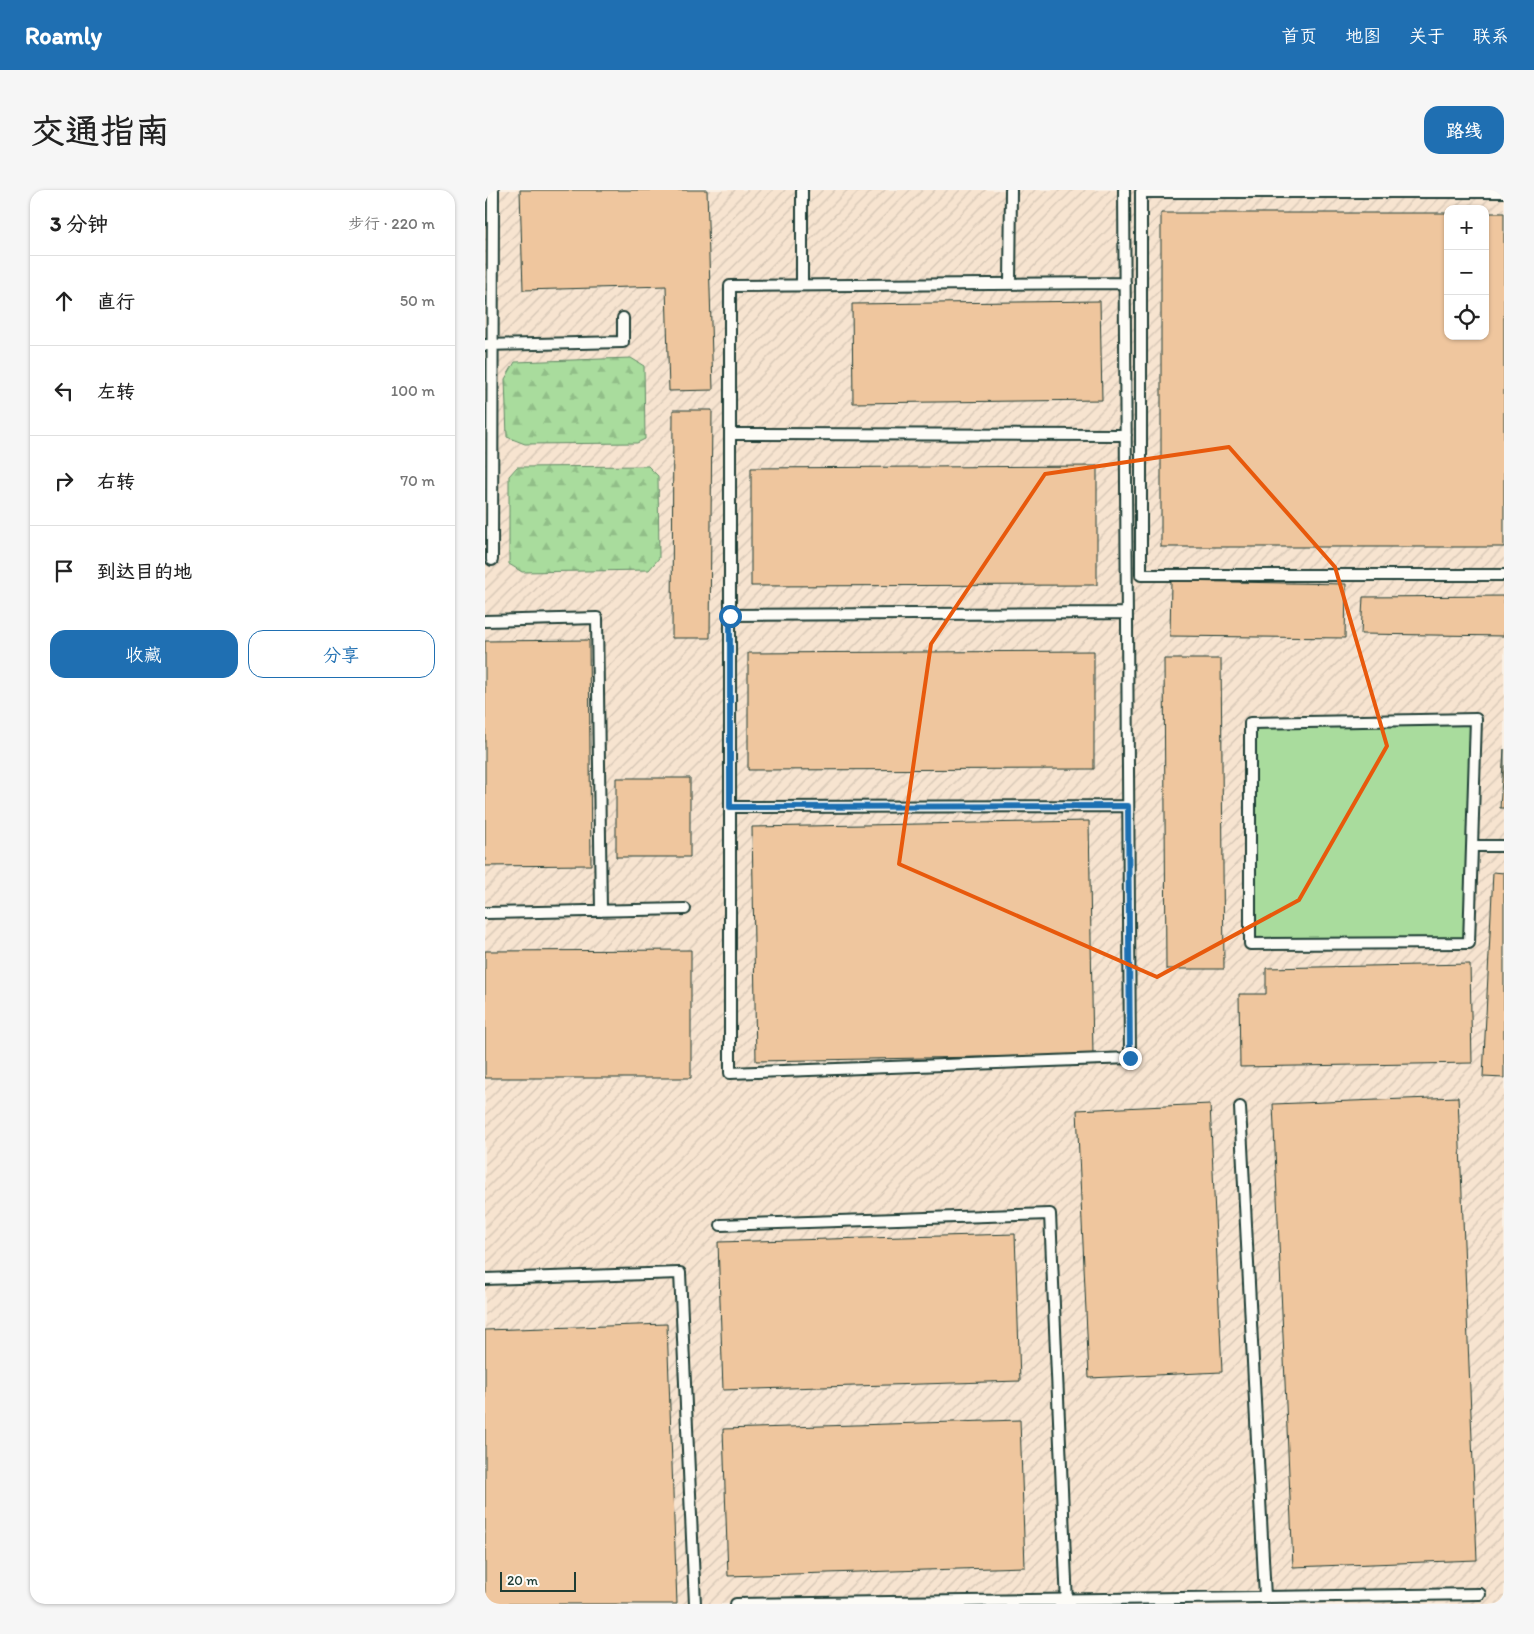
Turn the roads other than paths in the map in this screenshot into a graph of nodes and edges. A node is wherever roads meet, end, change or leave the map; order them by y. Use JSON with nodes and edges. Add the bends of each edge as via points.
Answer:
{"nodes":[{"id":1,"x":493,"y":190,"type":"edge"},
{"id":2,"x":802,"y":190,"type":"edge"},
{"id":3,"x":1011,"y":190,"type":"edge"},
{"id":4,"x":1124,"y":190,"type":"edge"},
{"id":5,"x":1339,"y":191,"type":"edge"},
{"id":6,"x":1504,"y":192,"type":"edge"},
{"id":7,"x":1125,"y":283,"type":"junction"},
{"id":8,"x":1010,"y":284,"type":"junction"},
{"id":9,"x":802,"y":285,"type":"junction"},
{"id":10,"x":623,"y":318,"type":"dead end"},
{"id":11,"x":489,"y":345,"type":"edge"},
{"id":12,"x":730,"y":434,"type":"junction"},
{"id":13,"x":1126,"y":435,"type":"junction"},
{"id":14,"x":492,"y":560,"type":"dead end"},
{"id":15,"x":1504,"y":575,"type":"edge"},
{"id":16,"x":1127,"y":612,"type":"junction"},
{"id":17,"x":730,"y":616,"type":"junction"},
{"id":18,"x":485,"y":621,"type":"edge"},
{"id":19,"x":1128,"y":806,"type":"junction"},
{"id":20,"x":730,"y":807,"type":"junction"},
{"id":21,"x":1472,"y":846,"type":"junction"},
{"id":22,"x":1504,"y":846,"type":"edge"},
{"id":23,"x":685,"y":909,"type":"dead end"},
{"id":24,"x":601,"y":911,"type":"junction"},
{"id":25,"x":485,"y":914,"type":"edge"},
{"id":26,"x":1240,"y":1107,"type":"dead end"},
{"id":27,"x":721,"y":1225,"type":"dead end"},
{"id":28,"x":485,"y":1279,"type":"edge"},
{"id":29,"x":1480,"y":1594,"type":"dead end"},
{"id":30,"x":1265,"y":1597,"type":"junction"},
{"id":31,"x":1067,"y":1602,"type":"edge"},
{"id":32,"x":695,"y":1604,"type":"edge"},
{"id":33,"x":736,"y":1604,"type":"edge"}],
"edges":[{"from":1,"to":11,"type":"lane"},
{"from":2,"to":9,"type":"lane"},
{"from":3,"to":8,"type":"lane"},
{"from":4,"to":7,"type":"lane"},
{"from":5,"to":6,"type":"lane"},
{"from":5,"to":15,"type":"lane","via":[[1141,192],[1141,575]]},
{"from":7,"to":8,"type":"lane"},
{"from":7,"to":13,"type":"lane"},
{"from":8,"to":9,"type":"lane"},
{"from":9,"to":12,"type":"lane","via":[[730,286]]},
{"from":10,"to":11,"type":"lane","via":[[623,342]]},
{"from":11,"to":14,"type":"lane"},
{"from":12,"to":13,"type":"lane"},
{"from":12,"to":17,"type":"lane"},
{"from":13,"to":16,"type":"lane"},
{"from":16,"to":17,"type":"lane"},
{"from":16,"to":19,"type":"lane"},
{"from":17,"to":20,"type":"lane"},
{"from":18,"to":24,"type":"lane","via":[[597,618]]},
{"from":19,"to":20,"type":"lane"},
{"from":19,"to":20,"type":"lane","via":[[1130,1058],[730,1073]]},
{"from":21,"to":21,"type":"lane","via":[[1476,719],[1250,723],[1250,944],[1469,943]]},
{"from":21,"to":22,"type":"lane"},
{"from":23,"to":24,"type":"lane"},
{"from":24,"to":25,"type":"lane"},
{"from":26,"to":30,"type":"lane"},
{"from":27,"to":31,"type":"lane","via":[[1050,1214]]},
{"from":28,"to":32,"type":"lane","via":[[680,1273]]},
{"from":29,"to":30,"type":"lane"},
{"from":30,"to":31,"type":"lane"},
{"from":31,"to":33,"type":"lane"}]}
